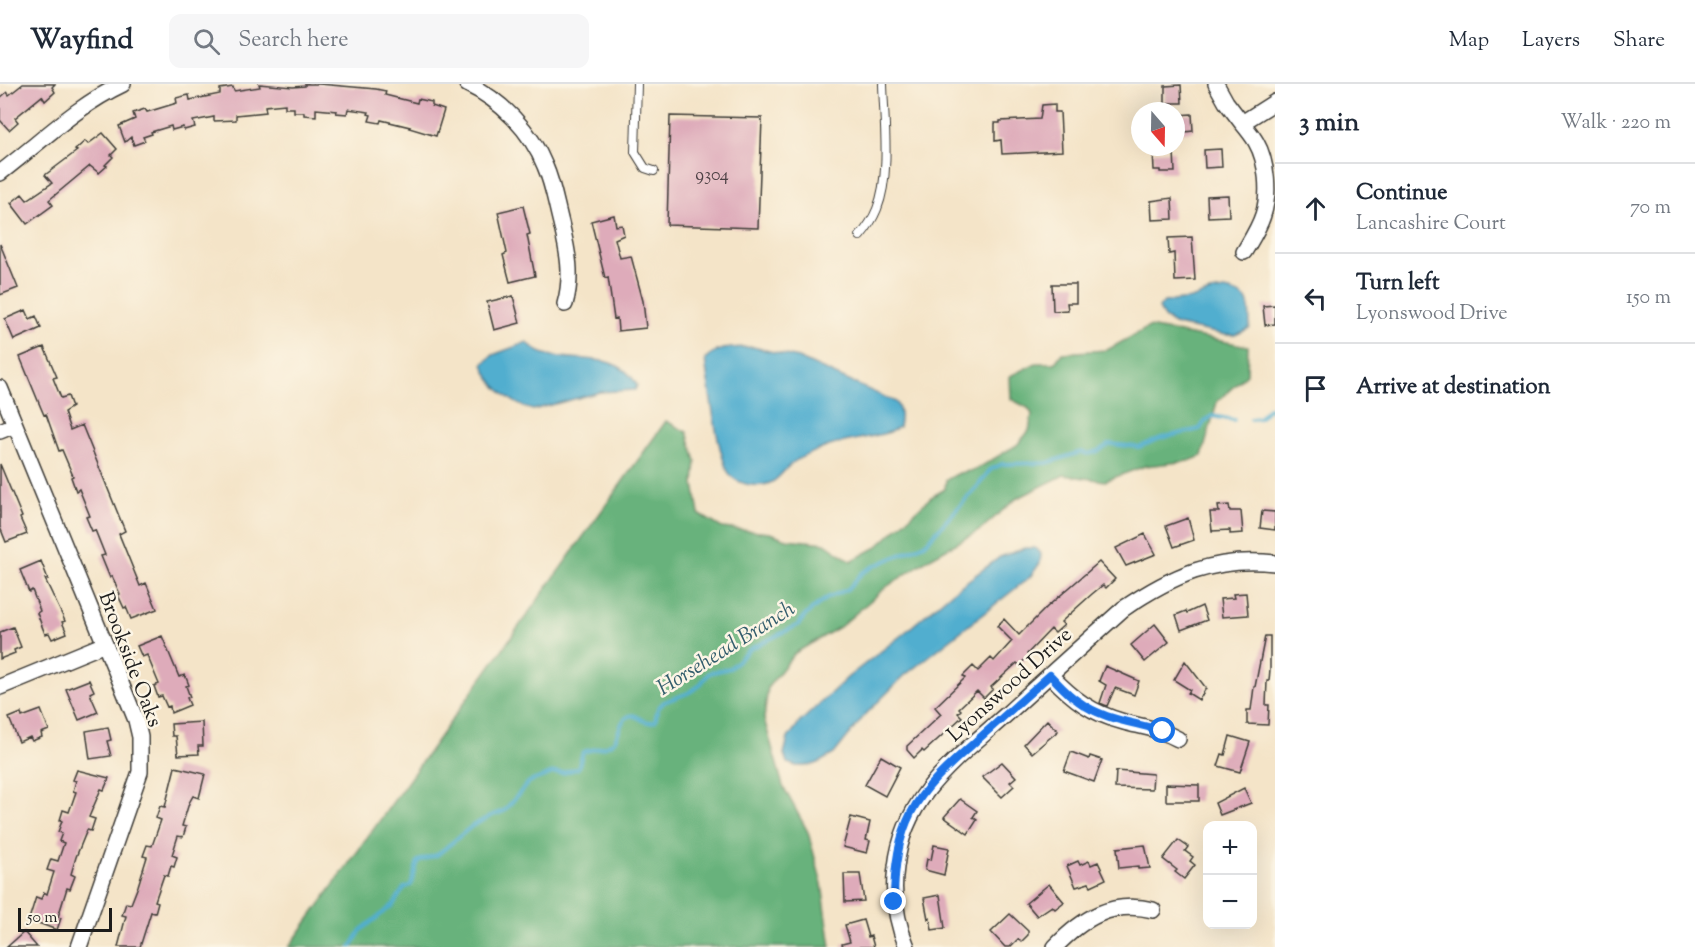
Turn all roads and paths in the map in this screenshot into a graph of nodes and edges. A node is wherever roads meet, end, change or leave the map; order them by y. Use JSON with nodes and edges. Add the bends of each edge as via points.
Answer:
{"nodes":[{"id":1,"x":123,"y":84,"type":"edge"},
{"id":2,"x":467,"y":84,"type":"edge"},
{"id":3,"x":637,"y":84,"type":"edge"},
{"id":4,"x":883,"y":84,"type":"edge"},
{"id":5,"x":1216,"y":84,"type":"edge"},
{"id":6,"x":1275,"y":102,"type":"edge"},
{"id":7,"x":1242,"y":123,"type":"junction"},
{"id":8,"x":654,"y":171,"type":"dead end"},
{"id":9,"x":0,"y":173,"type":"edge"},
{"id":10,"x":860,"y":236,"type":"dead end"},
{"id":11,"x":1244,"y":252,"type":"dead end"},
{"id":12,"x":565,"y":304,"type":"dead end"},
{"id":13,"x":0,"y":388,"type":"edge"},
{"id":14,"x":15,"y":425,"type":"junction"},
{"id":15,"x":0,"y":431,"type":"edge"},
{"id":16,"x":1275,"y":563,"type":"edge"},
{"id":17,"x":105,"y":644,"type":"junction"},
{"id":18,"x":1050,"y":675,"type":"junction"},
{"id":19,"x":0,"y":687,"type":"edge"},
{"id":20,"x":1178,"y":739,"type":"dead end"},
{"id":21,"x":1153,"y":910,"type":"dead end"},
{"id":22,"x":79,"y":947,"type":"edge"},
{"id":23,"x":908,"y":947,"type":"edge"},
{"id":24,"x":1056,"y":947,"type":"edge"}],
"edges":[{"from":1,"to":9,"type":"street","via":[[68,117]]},
{"from":2,"to":12,"type":"street","via":[[522,128],[546,166],[569,255],[570,288]]},
{"from":3,"to":8,"type":"lane","via":[[635,152],[645,168]]},
{"from":4,"to":10,"type":"lane","via":[[885,168],[878,208]]},
{"from":5,"to":7,"type":"street"},
{"from":6,"to":7,"type":"street"},
{"from":7,"to":11,"type":"street","via":[[1262,157],[1266,196],[1259,226]]},
{"from":13,"to":14,"type":"street","name":"Brookside Oaks"},
{"from":14,"to":15,"type":"street"},
{"from":14,"to":17,"type":"street","name":"Brookside Oaks"},
{"from":16,"to":18,"type":"street","name":"Lyonswood Drive","via":[[1209,566],[1165,583],[1123,609]]},
{"from":17,"to":19,"type":"street"},
{"from":17,"to":22,"type":"street","name":"Brookside Oaks","via":[[136,720],[140,772]]},
{"from":18,"to":20,"type":"street","via":[[1074,699],[1092,710]]},
{"from":18,"to":23,"type":"street","name":"Lyonswood Drive","via":[[940,774],[911,812],[894,878],[898,924]]},
{"from":21,"to":24,"type":"street","via":[[1136,906],[1105,911],[1076,928]]}]}
